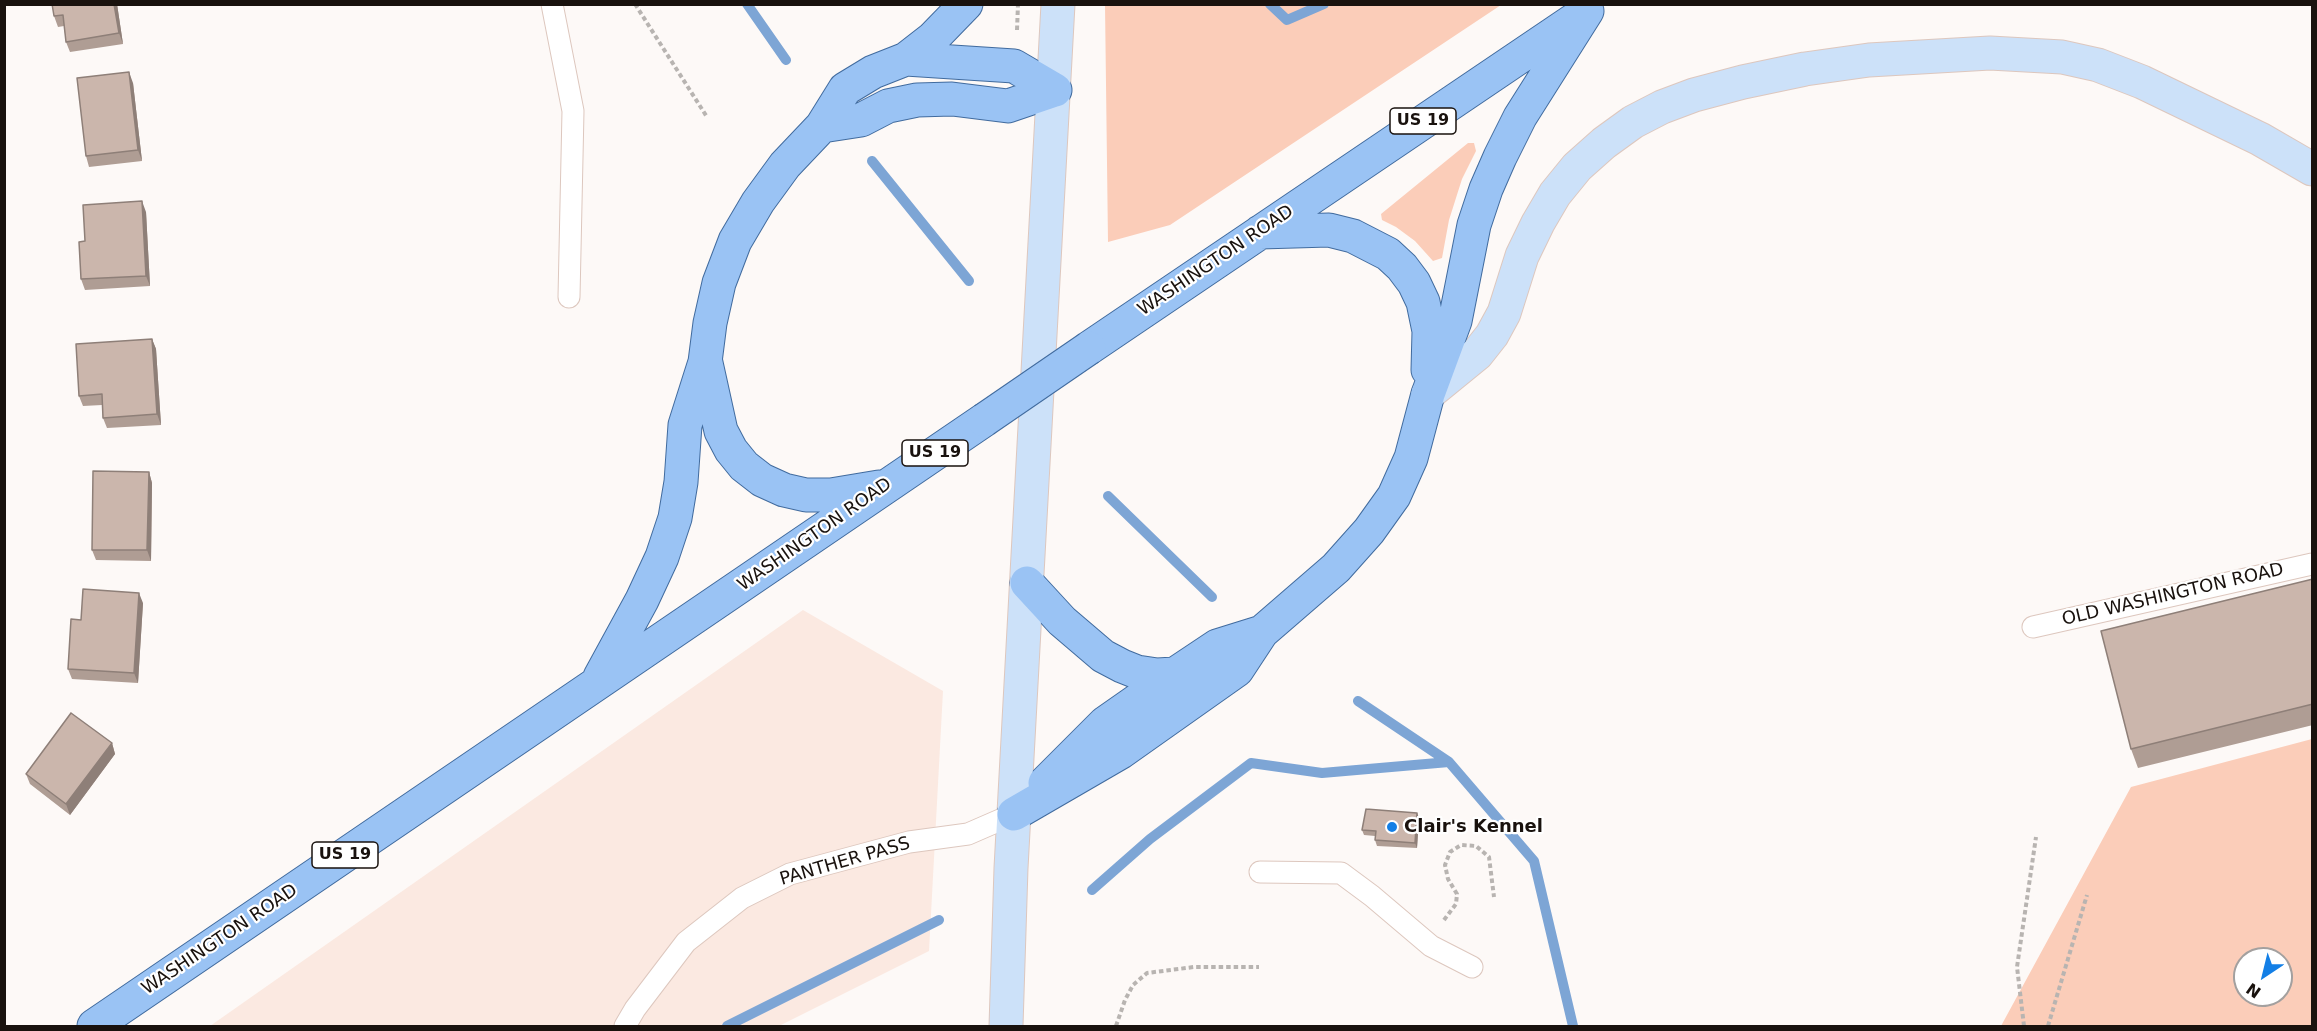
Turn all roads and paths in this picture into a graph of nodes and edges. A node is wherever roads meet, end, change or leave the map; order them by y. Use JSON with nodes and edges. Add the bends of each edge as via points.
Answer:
{"nodes":[{"id":1,"x":552,"y":4,"type":"edge"},
{"id":2,"x":635,"y":4,"type":"edge"},
{"id":3,"x":966,"y":4,"type":"edge"},
{"id":4,"x":1018,"y":4,"type":"edge"},
{"id":5,"x":1058,"y":4,"type":"edge"},
{"id":6,"x":1592,"y":8,"type":"edge"},
{"id":7,"x":1017,"y":33,"type":"dead end"},
{"id":8,"x":906,"y":58,"type":"junction"},
{"id":9,"x":1055,"y":90,"type":"junction"},
{"id":10,"x":707,"y":117,"type":"dead end"},
{"id":11,"x":822,"y":126,"type":"junction"},
{"id":12,"x":2313,"y":169,"type":"edge"},
{"id":13,"x":1260,"y":232,"type":"junction"},
{"id":14,"x":569,"y":297,"type":"dead end"},
{"id":15,"x":705,"y":362,"type":"junction"},
{"id":16,"x":1428,"y":394,"type":"junction"},
{"id":17,"x":887,"y":486,"type":"junction"},
{"id":18,"x":2313,"y":564,"type":"edge"},
{"id":19,"x":1027,"y":583,"type":"junction"},
{"id":20,"x":2033,"y":627,"type":"dead end"},
{"id":21,"x":1262,"y":632,"type":"junction"},
{"id":22,"x":1175,"y":674,"type":"junction"},
{"id":23,"x":596,"y":684,"type":"junction"},
{"id":24,"x":1014,"y":814,"type":"junction"},
{"id":25,"x":2036,"y":837,"type":"dead end"},
{"id":26,"x":1260,"y":872,"type":"dead end"},
{"id":27,"x":2087,"y":895,"type":"dead end"},
{"id":28,"x":1494,"y":897,"type":"dead end"},
{"id":29,"x":1431,"y":946,"type":"junction"},
{"id":30,"x":1259,"y":967,"type":"dead end"},
{"id":31,"x":1472,"y":967,"type":"dead end"},
{"id":32,"x":94,"y":1026,"type":"edge"},
{"id":33,"x":625,"y":1026,"type":"edge"},
{"id":34,"x":1006,"y":1026,"type":"edge"},
{"id":35,"x":1116,"y":1026,"type":"edge"},
{"id":36,"x":2024,"y":1026,"type":"edge"},
{"id":37,"x":2048,"y":1026,"type":"edge"}],
"edges":[{"from":1,"to":14,"type":"lane","via":[[573,111]]},
{"from":2,"to":10,"type":"path"},
{"from":3,"to":8,"type":"main road","via":[[933,38]]},
{"from":4,"to":7,"type":"path"},
{"from":5,"to":9,"type":"street"},
{"from":6,"to":13,"type":"main road","name":"WASHINGTON ROAD","number":"US 19"},
{"from":6,"to":16,"type":"main road","via":[[1520,117],[1491,178],[1474,225],[1455,321]]},
{"from":8,"to":9,"type":"main road","via":[[1014,66]]},
{"from":8,"to":11,"type":"main road","via":[[845,89]]},
{"from":9,"to":11,"type":"main road","via":[[1008,106],[952,99],[917,100],[888,106],[861,120]]},
{"from":9,"to":19,"type":"street"},
{"from":11,"to":15,"type":"main road","via":[[784,165],[735,241],[719,283]]},
{"from":12,"to":16,"type":"street","via":[[2151,86],[2098,65],[2062,57],[1990,53],[1869,60],[1743,82],[1662,107],[1604,143],[1577,168],[1538,223],[1492,335],[1477,354]]},
{"from":13,"to":16,"type":"main road","via":[[1320,230],[1353,236],[1388,254],[1402,267],[1423,302],[1429,331]]},
{"from":13,"to":17,"type":"main road","name":"WASHINGTON ROAD","number":"US 19","bridge":true},
{"from":15,"to":17,"type":"main road","via":[[721,431],[744,466],[762,480],[806,495]]},
{"from":15,"to":23,"type":"main road","via":[[685,425],[677,509],[662,557]]},
{"from":16,"to":21,"type":"main road","via":[[1411,458],[1394,496],[1336,568]]},
{"from":17,"to":23,"type":"main road","name":"WASHINGTON ROAD","number":"US 19"},
{"from":18,"to":20,"type":"lane","name":"OLD WASHINGTON ROAD"},
{"from":19,"to":22,"type":"main road","via":[[1103,656],[1137,672]]},
{"from":19,"to":24,"type":"street"},
{"from":21,"to":22,"type":"main road","via":[[1217,646]]},
{"from":21,"to":24,"type":"main road","via":[[1237,670],[1121,752]]},
{"from":22,"to":24,"type":"main road","via":[[1105,723]]},
{"from":23,"to":32,"type":"main road","name":"WASHINGTON ROAD","number":"US 19"},
{"from":24,"to":33,"type":"lane","name":"PANTHER PASS","via":[[968,834],[909,842],[790,874],[742,898],[686,942]]},
{"from":24,"to":34,"type":"street"},
{"from":25,"to":36,"type":"path","via":[[2017,967]]},
{"from":26,"to":29,"type":"lane","via":[[1341,873]]},
{"from":27,"to":37,"type":"path"},
{"from":28,"to":29,"type":"path","via":[[1489,856],[1476,846],[1461,845],[1450,852],[1445,865],[1457,894],[1456,904]]},
{"from":29,"to":31,"type":"lane"},
{"from":30,"to":35,"type":"path","via":[[1194,967],[1147,973],[1133,985]]}]}
